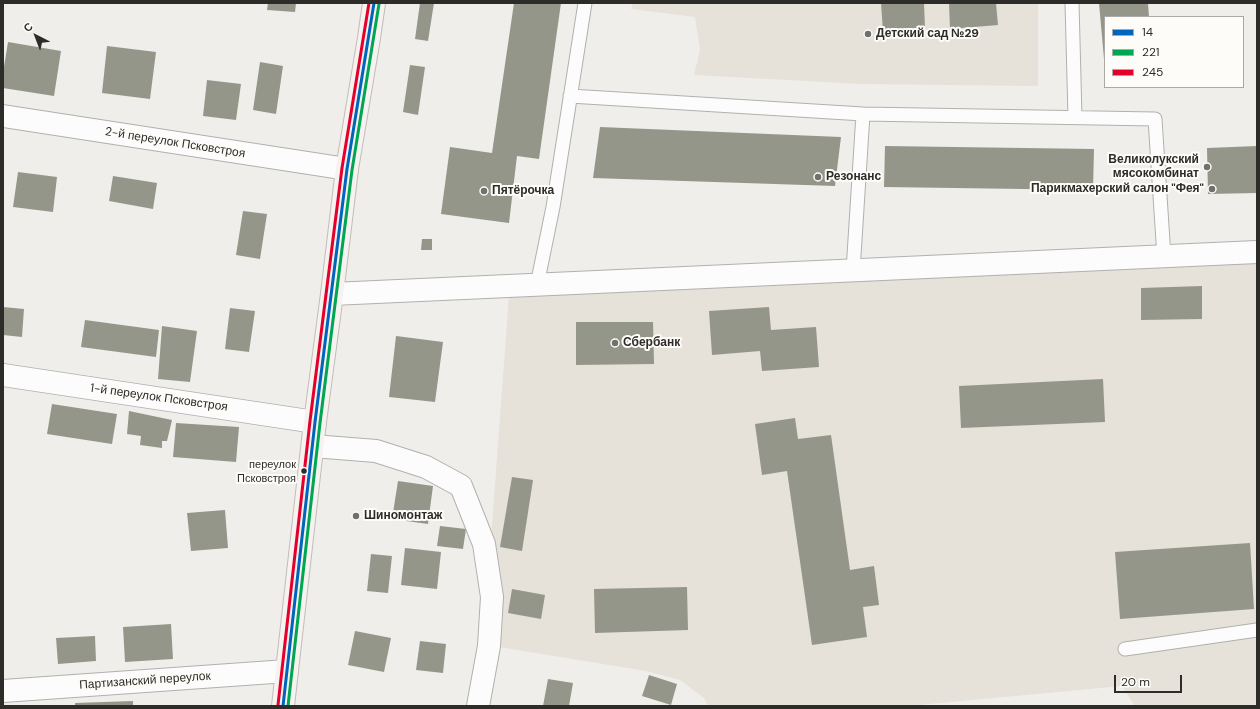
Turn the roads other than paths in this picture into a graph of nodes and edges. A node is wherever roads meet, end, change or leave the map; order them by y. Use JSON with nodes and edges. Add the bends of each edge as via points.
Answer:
{"nodes":[{"id":1,"x":374,"y":3,"type":"edge"},
{"id":2,"x":585,"y":3,"type":"edge"},
{"id":3,"x":1072,"y":3,"type":"edge"},
{"id":4,"x":570,"y":96,"type":"junction"},
{"id":5,"x":863,"y":114,"type":"junction"},
{"id":6,"x":3,"y":116,"type":"edge"},
{"id":7,"x":1074,"y":117,"type":"junction"},
{"id":8,"x":347,"y":169,"type":"junction"},
{"id":9,"x":1257,"y":252,"type":"edge"},
{"id":10,"x":1164,"y":257,"type":"junction"},
{"id":11,"x":853,"y":270,"type":"junction"},
{"id":12,"x":537,"y":284,"type":"junction"},
{"id":13,"x":332,"y":294,"type":"junction"},
{"id":14,"x":3,"y":375,"type":"edge"},
{"id":15,"x":315,"y":422,"type":"junction"},
{"id":16,"x":313,"y":446,"type":"junction"},
{"id":17,"x":1257,"y":630,"type":"edge"},
{"id":18,"x":1125,"y":649,"type":"dead end"},
{"id":19,"x":287,"y":671,"type":"junction"},
{"id":20,"x":3,"y":691,"type":"edge"},
{"id":21,"x":283,"y":706,"type":"edge"},
{"id":22,"x":478,"y":706,"type":"edge"}],
"edges":[{"from":1,"to":8,"type":"main road"},
{"from":2,"to":4,"type":"lane"},
{"from":3,"to":7,"type":"lane"},
{"from":4,"to":5,"type":"lane"},
{"from":4,"to":12,"type":"lane","via":[[553,207]]},
{"from":5,"to":7,"type":"lane"},
{"from":5,"to":11,"type":"lane"},
{"from":6,"to":8,"type":"street","name":"2-й переулок Псковстроя"},
{"from":7,"to":10,"type":"lane","via":[[1155,119]]},
{"from":8,"to":13,"type":"main road"},
{"from":9,"to":10,"type":"street"},
{"from":10,"to":11,"type":"street"},
{"from":11,"to":12,"type":"street"},
{"from":12,"to":13,"type":"street"},
{"from":13,"to":15,"type":"main road"},
{"from":14,"to":15,"type":"street","name":"1-й переулок Псковстроя"},
{"from":15,"to":16,"type":"main road"},
{"from":16,"to":19,"type":"main road"},
{"from":16,"to":22,"type":"street","via":[[376,451],[426,466],[461,486],[484,544],[492,597],[489,646]]},
{"from":17,"to":18,"type":"lane"},
{"from":19,"to":20,"type":"street","name":"Партизанский переулок"},
{"from":19,"to":21,"type":"main road"}]}
